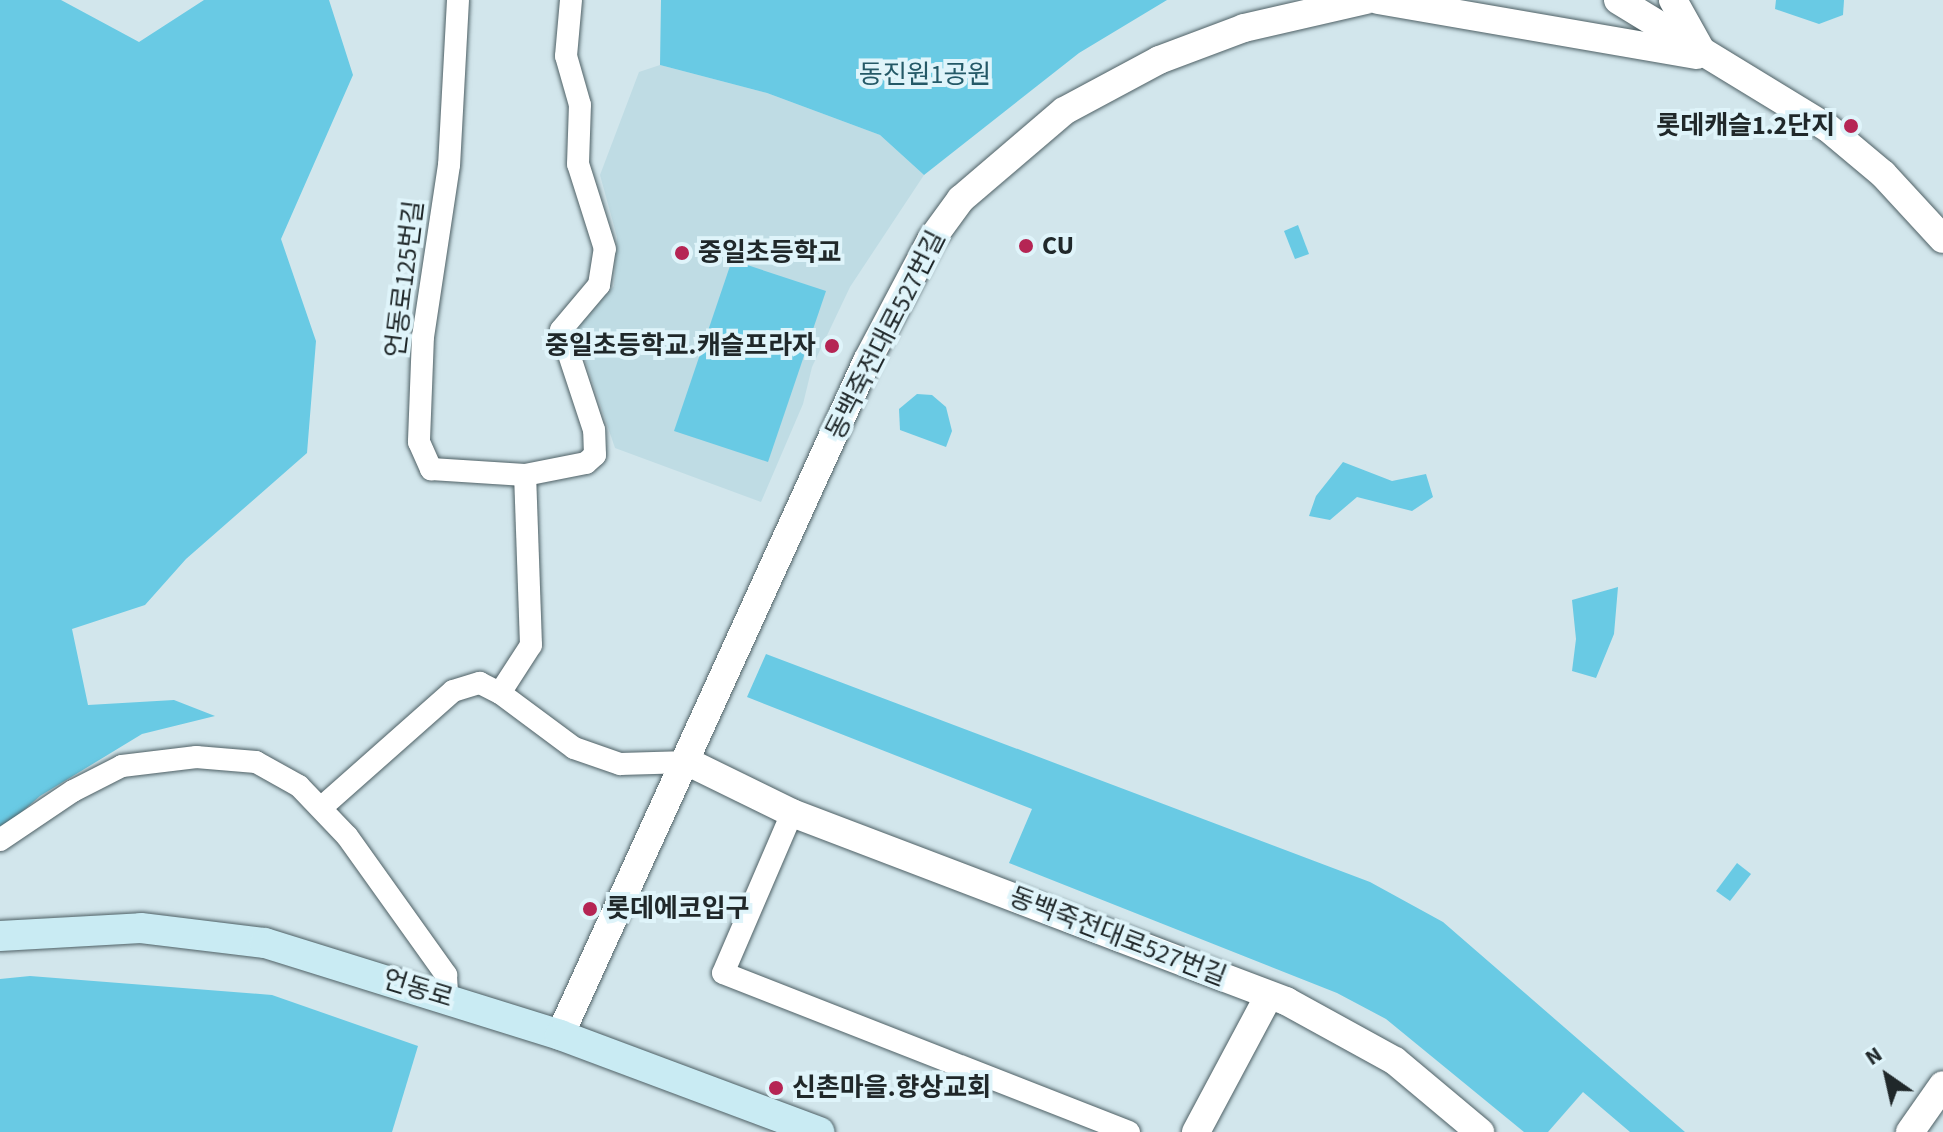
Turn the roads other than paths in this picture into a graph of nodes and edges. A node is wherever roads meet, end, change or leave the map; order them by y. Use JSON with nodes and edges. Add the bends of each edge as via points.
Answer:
{"nodes":[{"id":1,"x":458,"y":0,"type":"edge"},
{"id":2,"x":571,"y":0,"type":"edge"},
{"id":3,"x":1366,"y":0,"type":"edge"},
{"id":4,"x":1378,"y":0,"type":"edge"},
{"id":5,"x":1618,"y":0,"type":"edge"},
{"id":6,"x":1673,"y":0,"type":"edge"},
{"id":7,"x":1704,"y":56,"type":"junction"},
{"id":8,"x":1943,"y":239,"type":"edge"},
{"id":9,"x":525,"y":475,"type":"junction"},
{"id":10,"x":500,"y":693,"type":"junction"},
{"id":11,"x":688,"y":762,"type":"junction"},
{"id":12,"x":322,"y":807,"type":"junction"},
{"id":13,"x":792,"y":813,"type":"junction"},
{"id":14,"x":0,"y":840,"type":"edge"},
{"id":15,"x":0,"y":936,"type":"edge"},
{"id":16,"x":1269,"y":995,"type":"junction"},
{"id":17,"x":447,"y":996,"type":"junction"},
{"id":18,"x":560,"y":1035,"type":"junction"},
{"id":19,"x":1943,"y":1085,"type":"edge"},
{"id":20,"x":819,"y":1132,"type":"edge"},
{"id":21,"x":1129,"y":1132,"type":"edge"},
{"id":22,"x":1196,"y":1132,"type":"edge"},
{"id":23,"x":1480,"y":1132,"type":"edge"},
{"id":24,"x":1910,"y":1132,"type":"edge"}],
"edges":[{"from":1,"to":9,"type":"street","name":"언동로125번길","via":[[449,165],[423,336],[419,442],[431,469]]},
{"from":2,"to":9,"type":"street","name":"언동로125번길","via":[[566,56],[580,105],[578,164],[605,249],[599,285],[561,330],[594,430],[595,455],[586,463]]},
{"from":3,"to":11,"type":"street","name":"동백죽전대로527번길","via":[[1244,28],[1159,60],[1064,111],[961,199],[931,240],[867,361]]},
{"from":4,"to":7,"type":"street"},
{"from":5,"to":7,"type":"street"},
{"from":6,"to":7,"type":"street"},
{"from":7,"to":8,"type":"street","via":[[1828,128],[1883,174]]},
{"from":9,"to":10,"type":"street","via":[[531,645]]},
{"from":10,"to":11,"type":"street","via":[[574,748],[620,764]]},
{"from":10,"to":12,"type":"street","via":[[480,683],[453,691]]},
{"from":11,"to":13,"type":"street","name":"동백죽전대로527번길"},
{"from":11,"to":18,"type":"street","name":"동백죽전대로527번길"},
{"from":12,"to":14,"type":"street","via":[[299,786],[256,762],[222,756],[166,758],[99,776]]},
{"from":12,"to":17,"type":"street","via":[[446,975]]},
{"from":13,"to":16,"type":"street","name":"동백죽전대로527번길"},
{"from":13,"to":21,"type":"street","via":[[723,973]]},
{"from":15,"to":17,"type":"main road","name":"언동로","via":[[114,928],[224,936]]},
{"from":16,"to":22,"type":"street"},
{"from":16,"to":23,"type":"street","name":"동백죽전대로527번길","via":[[1395,1061]]},
{"from":17,"to":18,"type":"main road","name":"언동로"},
{"from":18,"to":20,"type":"main road","name":"언동로"},
{"from":19,"to":24,"type":"street"}]}
